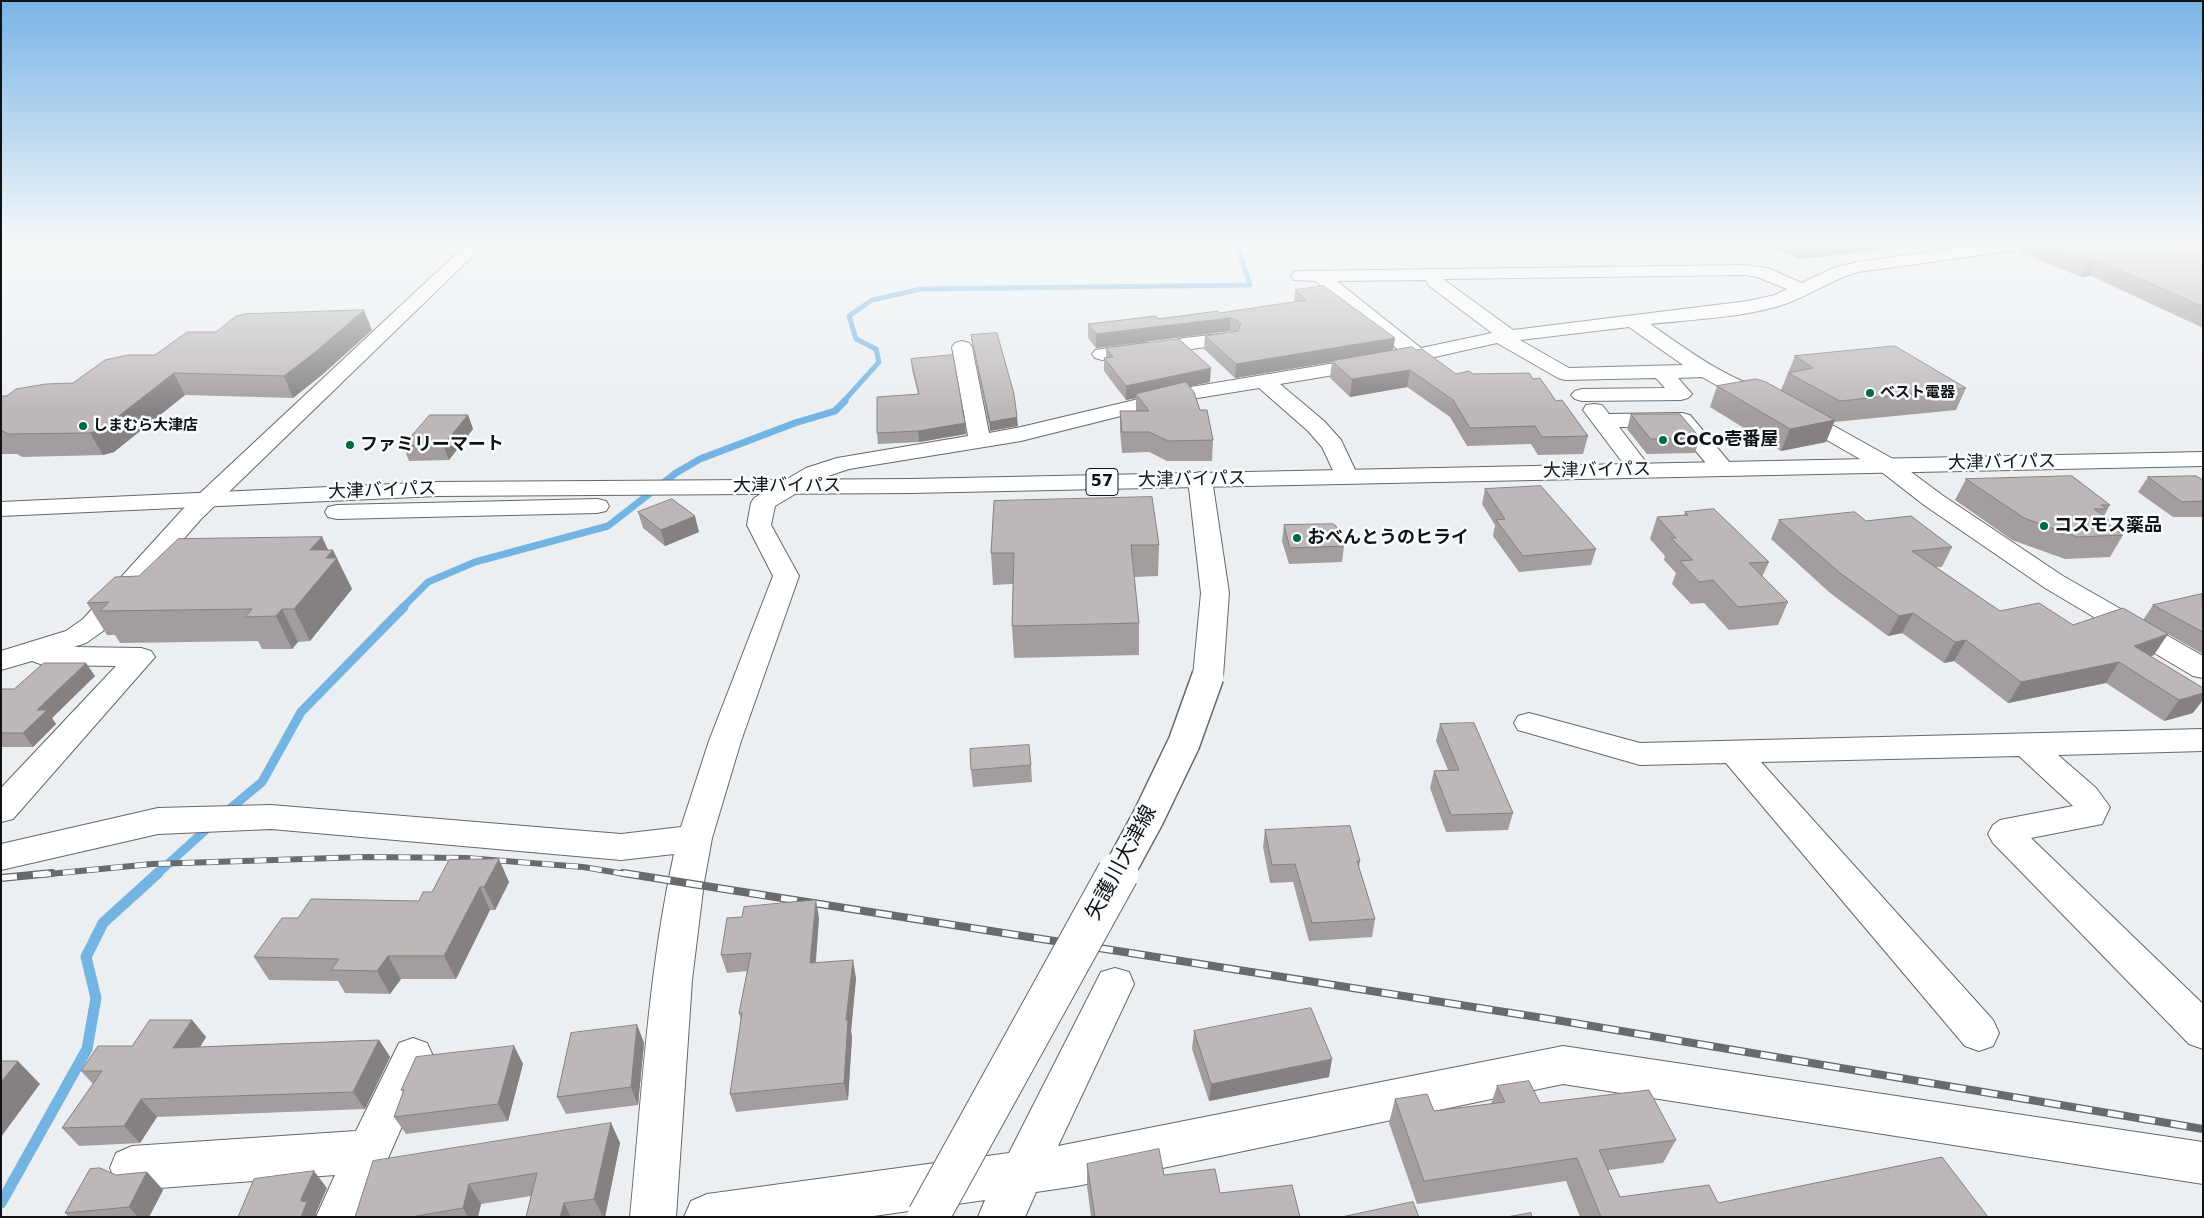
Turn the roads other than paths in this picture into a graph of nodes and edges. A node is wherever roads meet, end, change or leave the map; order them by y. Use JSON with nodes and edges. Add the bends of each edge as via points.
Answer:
{"nodes":[{"id":1,"x":420,"y":299,"type":"edge"},
{"id":2,"x":1348,"y":299,"type":"edge"},
{"id":3,"x":1457,"y":299,"type":"edge"},
{"id":4,"x":1781,"y":299,"type":"edge"},
{"id":5,"x":1631,"y":320,"type":"junction"},
{"id":6,"x":1505,"y":336,"type":"junction"},
{"id":7,"x":1230,"y":338,"type":"edge"},
{"id":8,"x":1184,"y":344,"type":"junction"},
{"id":9,"x":962,"y":347,"type":"dead end"},
{"id":10,"x":1102,"y":354,"type":"dead end"},
{"id":11,"x":1416,"y":354,"type":"junction"},
{"id":12,"x":1707,"y":371,"type":"junction"},
{"id":13,"x":1662,"y":372,"type":"junction"},
{"id":14,"x":1565,"y":374,"type":"junction"},
{"id":15,"x":1262,"y":380,"type":"junction"},
{"id":16,"x":1229,"y":386,"type":"junction"},
{"id":17,"x":1582,"y":395,"type":"junction"},
{"id":18,"x":1602,"y":421,"type":"junction"},
{"id":19,"x":980,"y":442,"type":"junction"},
{"id":20,"x":2203,"y":459,"type":"edge"},
{"id":21,"x":1724,"y":469,"type":"junction"},
{"id":22,"x":1640,"y":470,"type":"junction"},
{"id":23,"x":1897,"y":473,"type":"junction"},
{"id":24,"x":2203,"y":475,"type":"edge"},
{"id":25,"x":1346,"y":476,"type":"junction"},
{"id":26,"x":792,"y":486,"type":"junction"},
{"id":27,"x":1202,"y":488,"type":"junction"},
{"id":28,"x":763,"y":503,"type":"junction"},
{"id":29,"x":200,"y":507,"type":"junction"},
{"id":30,"x":1,"y":509,"type":"edge"},
{"id":31,"x":1,"y":524,"type":"edge"},
{"id":32,"x":10,"y":658,"type":"edge"},
{"id":33,"x":2203,"y":669,"type":"edge"},
{"id":34,"x":1529,"y":723,"type":"dead end"},
{"id":35,"x":2203,"y":740,"type":"edge"},
{"id":36,"x":2027,"y":745,"type":"junction"},
{"id":37,"x":1736,"y":753,"type":"junction"},
{"id":38,"x":1,"y":810,"type":"edge"},
{"id":39,"x":695,"y":838,"type":"junction"},
{"id":40,"x":1,"y":858,"type":"edge"},
{"id":41,"x":1115,"y":984,"type":"dead end"},
{"id":42,"x":2203,"y":1031,"type":"edge"},
{"id":43,"x":1978,"y":1033,"type":"dead end"},
{"id":44,"x":413,"y":1056,"type":"dead end"},
{"id":45,"x":369,"y":1151,"type":"junction"},
{"id":46,"x":2203,"y":1163,"type":"edge"},
{"id":47,"x":132,"y":1168,"type":"dead end"},
{"id":48,"x":1022,"y":1173,"type":"junction"},
{"id":49,"x":339,"y":1217,"type":"edge"},
{"id":50,"x":653,"y":1217,"type":"edge"},
{"id":51,"x":707,"y":1217,"type":"edge"},
{"id":52,"x":928,"y":1217,"type":"edge"},
{"id":53,"x":1001,"y":1217,"type":"edge"}],
"edges":[{"from":1,"to":29,"type":"main road"},
{"from":2,"to":11,"type":"main road"},
{"from":3,"to":6,"type":"main road"},
{"from":4,"to":5,"type":"main road"},
{"from":5,"to":6,"type":"main road"},
{"from":5,"to":12,"type":"main road"},
{"from":6,"to":11,"type":"main road"},
{"from":6,"to":14,"type":"main road"},
{"from":7,"to":8,"type":"main road"},
{"from":8,"to":10,"type":"main road"},
{"from":8,"to":16,"type":"main road"},
{"from":9,"to":19,"type":"main road"},
{"from":11,"to":15,"type":"main road"},
{"from":12,"to":13,"type":"main road"},
{"from":12,"to":23,"type":"main road","via":[[1755,395],[1766,396]]},
{"from":13,"to":14,"type":"main road"},
{"from":13,"to":17,"type":"main road","via":[[1681,394]]},
{"from":14,"to":17,"type":"main road"},
{"from":15,"to":16,"type":"main road"},
{"from":15,"to":25,"type":"main road","via":[[1316,426],[1332,445]]},
{"from":16,"to":19,"type":"main road"},
{"from":17,"to":18,"type":"main road"},
{"from":18,"to":21,"type":"main road","via":[[1682,420]]},
{"from":18,"to":22,"type":"main road"},
{"from":19,"to":26,"type":"main road","via":[[845,463],[814,473]]},
{"from":20,"to":23,"type":"main road","name":"大津バイパス","number":"57"},
{"from":21,"to":22,"type":"main road","name":"大津バイパス","number":"57"},
{"from":21,"to":23,"type":"main road","name":"大津バイパス","number":"57"},
{"from":22,"to":25,"type":"main road","name":"大津バイパス","number":"57"},
{"from":23,"to":24,"type":"main road","name":"大津バイパス","number":"57"},
{"from":23,"to":27,"type":"main road","name":"大津バイパス","number":"57"},
{"from":23,"to":33,"type":"main road","via":[[2054,582]]},
{"from":25,"to":27,"type":"main road","name":"大津バイパス","number":"57"},
{"from":26,"to":27,"type":"main road","name":"大津バイパス","number":"57"},
{"from":26,"to":28,"type":"main road"},
{"from":26,"to":29,"type":"main road","name":"大津バイパス","number":"57","via":[[437,489]]},
{"from":27,"to":28,"type":"main road","name":"大津バイパス","number":"57"},
{"from":27,"to":52,"type":"main road","name":"矢護川大津線","bridge":true,"via":[[1215,593],[1208,676],[1184,742],[1148,818]]},
{"from":28,"to":29,"type":"main road","name":"大津バイパス","number":"57"},
{"from":28,"to":39,"type":"main road","via":[[759,525],[786,576],[725,741]]},
{"from":29,"to":30,"type":"main road","name":"大津バイパス","number":"57"},
{"from":29,"to":31,"type":"main road","name":"大津バイパス","number":"57"},
{"from":29,"to":32,"type":"main road","via":[[93,625],[76,637]]},
{"from":32,"to":38,"type":"main road","via":[[141,657]]},
{"from":34,"to":37,"type":"main road","via":[[1640,754]]},
{"from":35,"to":36,"type":"main road"},
{"from":36,"to":37,"type":"main road"},
{"from":36,"to":42,"type":"main road","via":[[2093,807],[2090,815],[2012,829],[2005,834]]},
{"from":37,"to":43,"type":"main road"},
{"from":39,"to":40,"type":"main road","via":[[621,848],[271,817],[158,822]]},
{"from":39,"to":50,"type":"main road","via":[[673,980]]},
{"from":41,"to":48,"type":"main road"},
{"from":44,"to":45,"type":"main road"},
{"from":45,"to":47,"type":"main road"},
{"from":45,"to":49,"type":"main road"},
{"from":46,"to":48,"type":"main road","via":[[1563,1065],[1077,1165]]},
{"from":48,"to":51,"type":"main road"},
{"from":48,"to":53,"type":"main road"}]}
